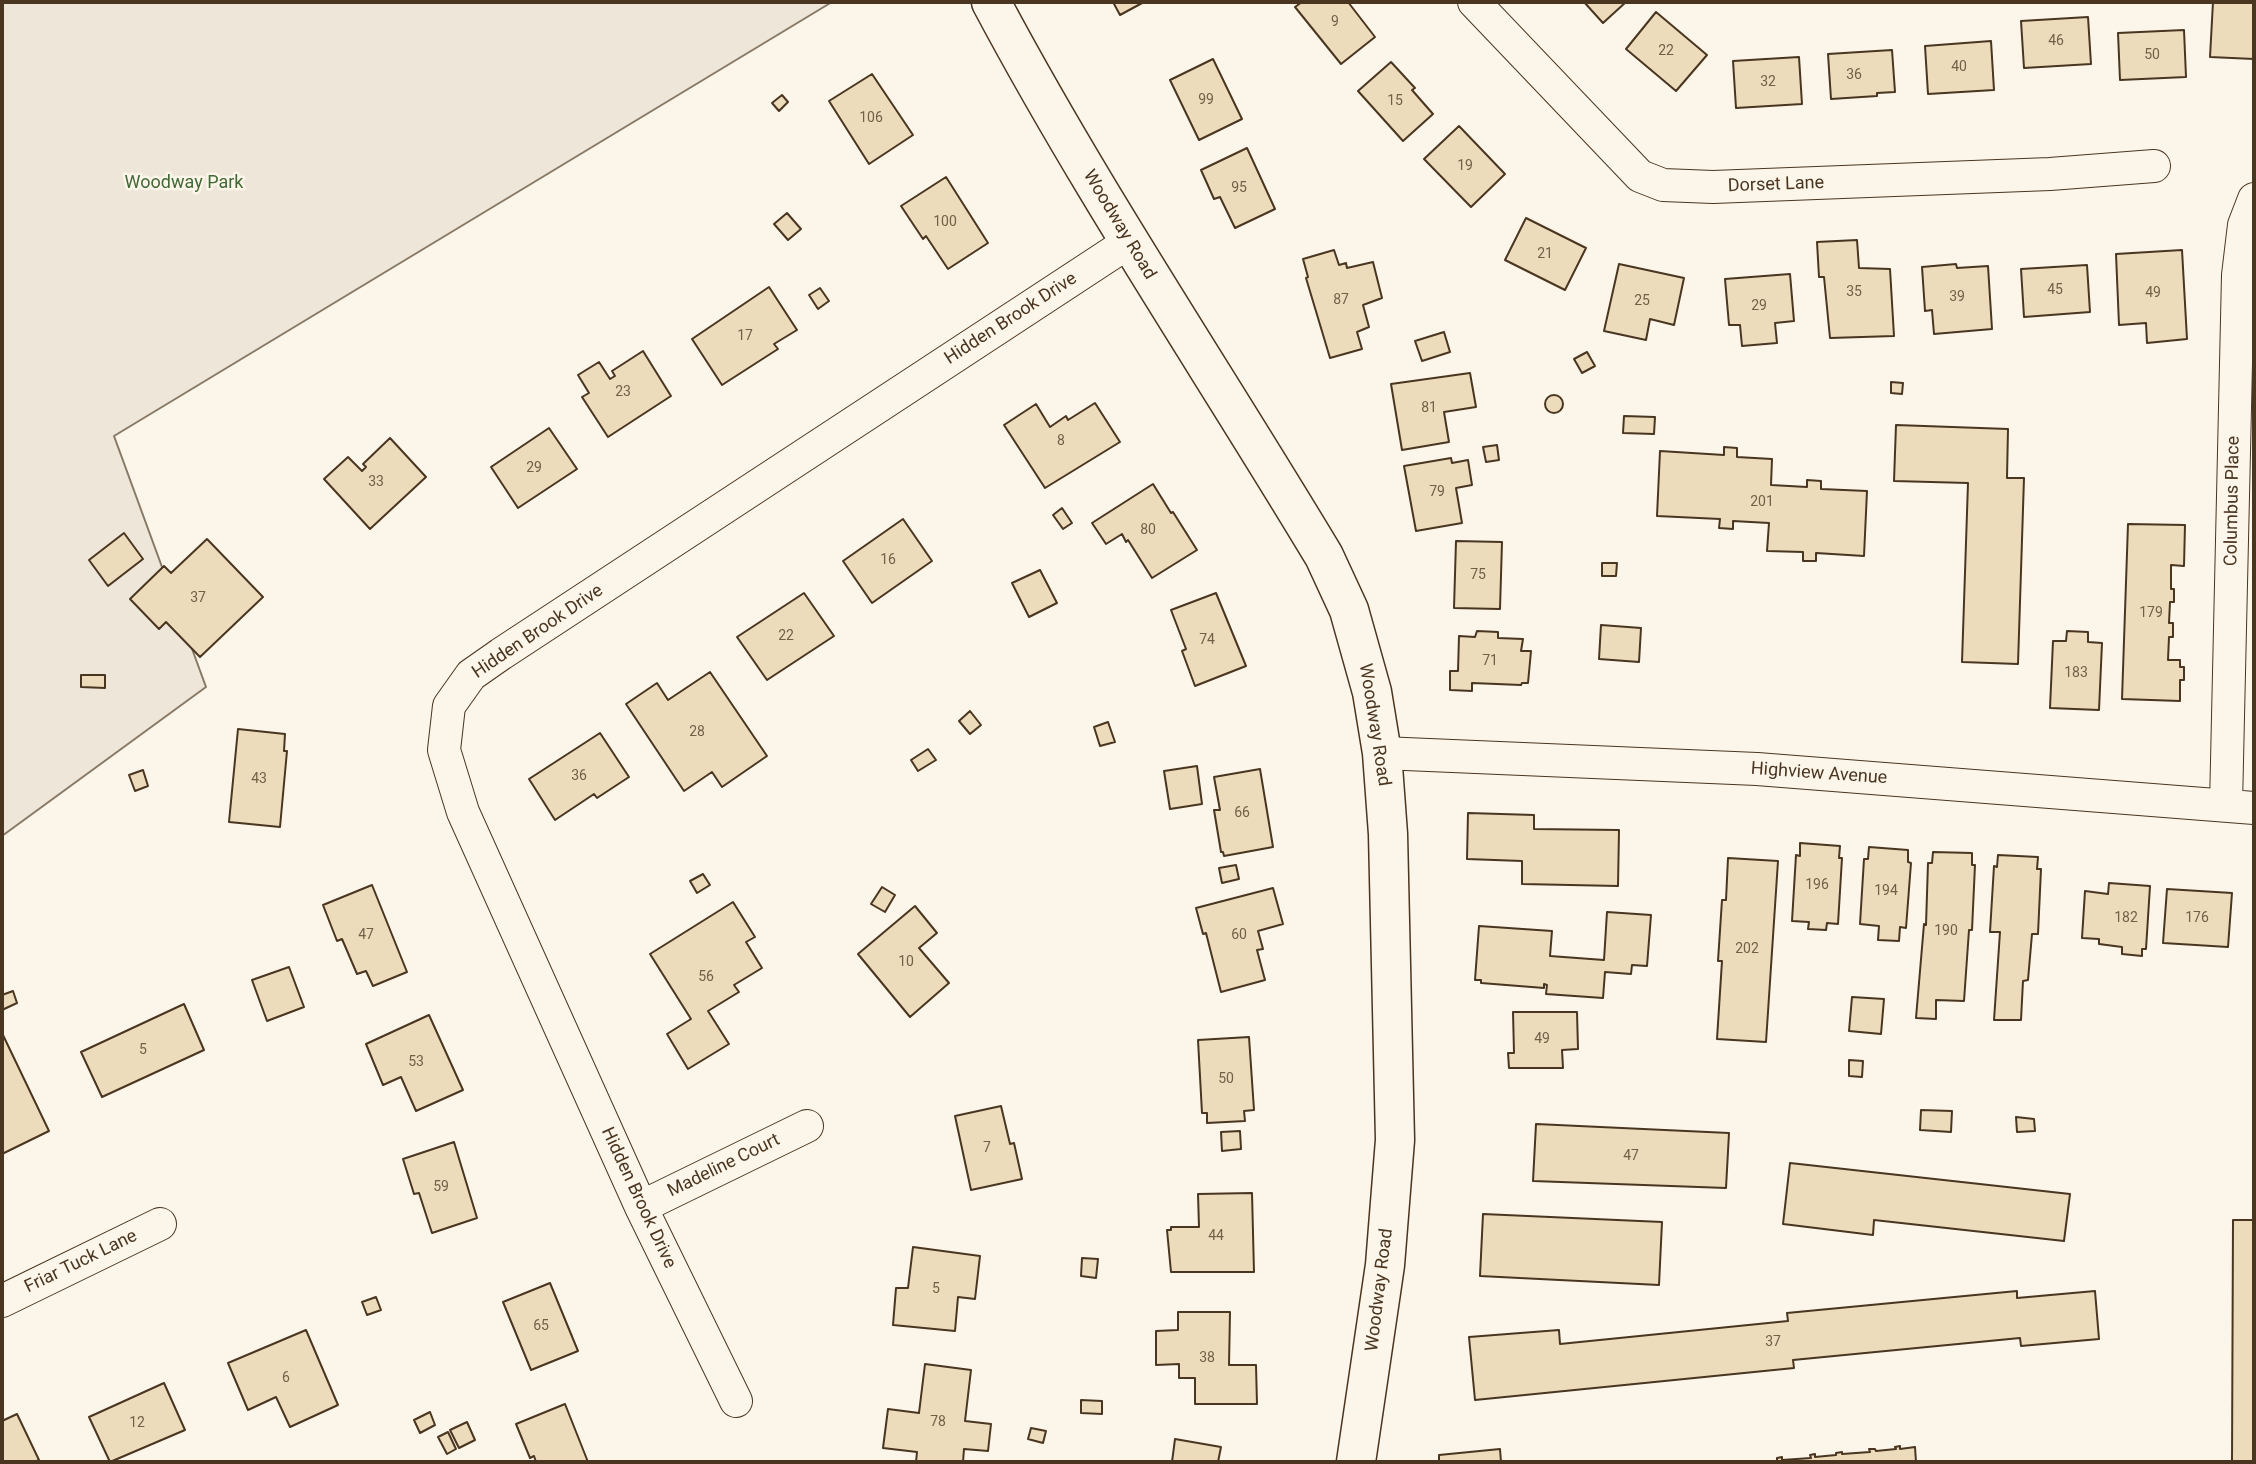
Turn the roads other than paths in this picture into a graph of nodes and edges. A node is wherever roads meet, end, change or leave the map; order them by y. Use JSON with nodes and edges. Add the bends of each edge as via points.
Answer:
{"nodes":[{"id":1,"x":991,"y":2,"type":"edge"},
{"id":2,"x":1475,"y":2,"type":"edge"},
{"id":3,"x":2154,"y":166,"type":"dead end"},
{"id":4,"x":2254,"y":199,"type":"edge"},
{"id":5,"x":1129,"y":242,"type":"junction"},
{"id":6,"x":1382,"y":753,"type":"junction"},
{"id":7,"x":2240,"y":807,"type":"edge"},
{"id":8,"x":807,"y":1126,"type":"dead end"},
{"id":9,"x":640,"y":1207,"type":"junction"},
{"id":10,"x":160,"y":1224,"type":"dead end"},
{"id":11,"x":2,"y":1301,"type":"edge"},
{"id":12,"x":736,"y":1401,"type":"dead end"},
{"id":13,"x":1356,"y":1462,"type":"edge"}],
"edges":[{"from":1,"to":5,"type":"street","name":"Woodway Road"},
{"from":2,"to":3,"type":"street","name":"Dorset Lane","via":[[1640,176],[1663,185],[2050,174]]},
{"from":4,"to":7,"type":"street","name":"Columbus Place","via":[[2244,225],[2238,275]]},
{"from":5,"to":6,"type":"street","name":"Woodway Road","via":[[1337,581],[1373,692]]},
{"from":5,"to":9,"type":"street","name":"Hidden Brook Drive","via":[[471,674],[449,706],[444,750],[463,812]]},
{"from":6,"to":7,"type":"street","name":"Highview Avenue","via":[[1757,769]]},
{"from":6,"to":13,"type":"street","name":"Woodway Road","via":[[1395,1140],[1385,1265]]},
{"from":8,"to":9,"type":"street","name":"Madeline Court"},
{"from":9,"to":12,"type":"street","name":"Hidden Brook Drive"},
{"from":10,"to":11,"type":"street","name":"Friar Tuck Lane"}]}
